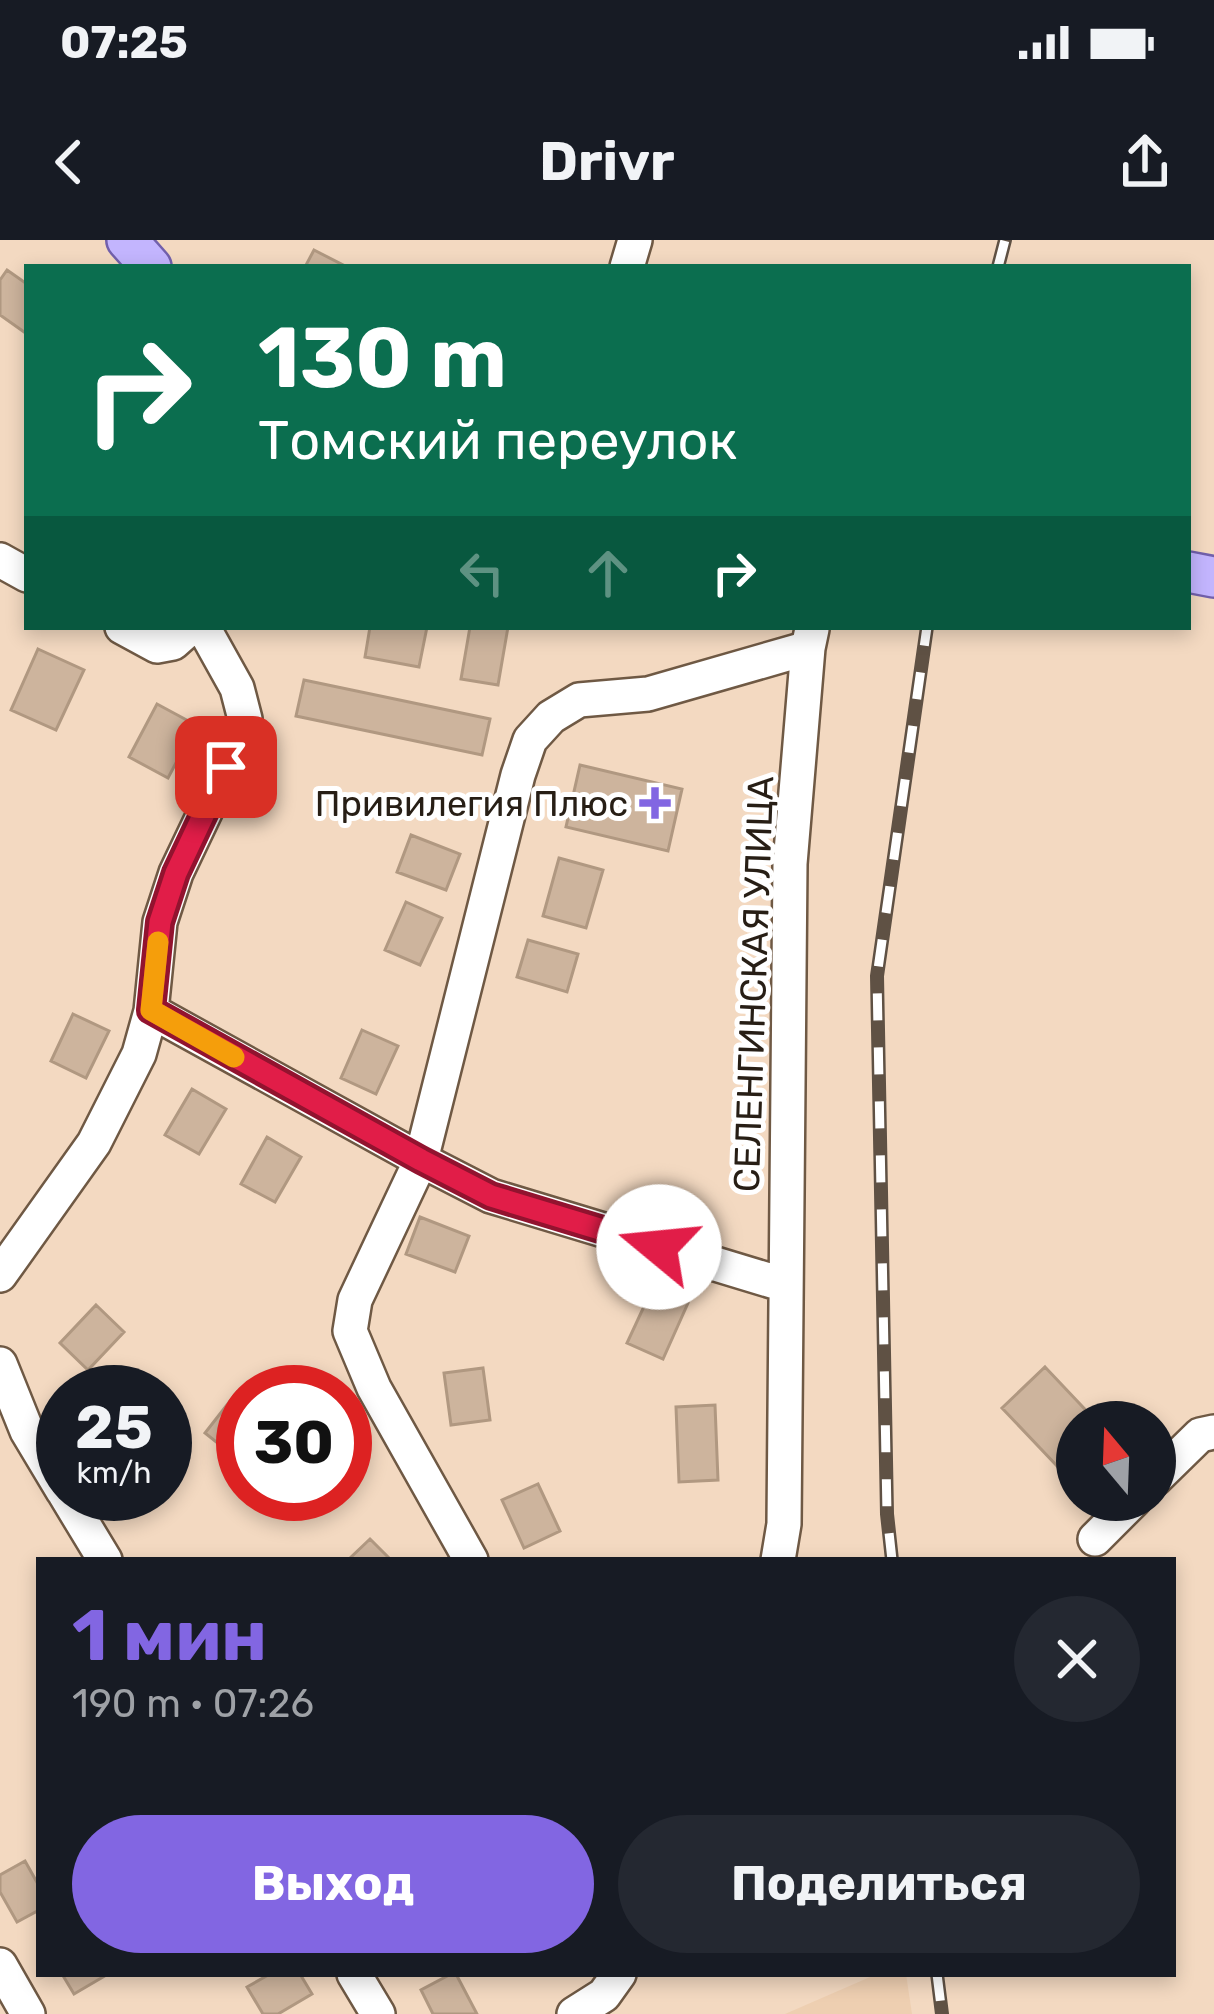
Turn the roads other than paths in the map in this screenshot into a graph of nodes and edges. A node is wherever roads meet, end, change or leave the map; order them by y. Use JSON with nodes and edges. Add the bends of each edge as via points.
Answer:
{"nodes":[{"id":1,"x":127,"y":240,"type":"edge"},
{"id":2,"x":149,"y":264,"type":"edge"},
{"id":3,"x":128,"y":630,"type":"edge"},
{"id":4,"x":188,"y":630,"type":"edge"},
{"id":5,"x":205,"y":630,"type":"edge"},
{"id":6,"x":810,"y":637,"type":"edge"},
{"id":7,"x":151,"y":1010,"type":"junction"},
{"id":8,"x":421,"y":1160,"type":"junction"},
{"id":9,"x":0,"y":1275,"type":"edge"},
{"id":10,"x":785,"y":1285,"type":"junction"},
{"id":11,"x":0,"y":1364,"type":"edge"},
{"id":12,"x":1214,"y":1432,"type":"edge"},
{"id":13,"x":36,"y":1446,"type":"edge"},
{"id":14,"x":1176,"y":1459,"type":"edge"},
{"id":15,"x":81,"y":1521,"type":"edge"},
{"id":16,"x":1112,"y":1521,"type":"edge"},
{"id":17,"x":1094,"y":1539,"type":"dead end"},
{"id":18,"x":103,"y":1557,"type":"edge"},
{"id":19,"x":469,"y":1557,"type":"edge"},
{"id":20,"x":778,"y":1557,"type":"edge"},
{"id":21,"x":0,"y":1965,"type":"edge"},
{"id":22,"x":356,"y":1977,"type":"edge"},
{"id":23,"x":617,"y":1977,"type":"edge"},
{"id":24,"x":28,"y":2014,"type":"edge"},
{"id":25,"x":378,"y":2014,"type":"edge"},
{"id":26,"x":574,"y":2014,"type":"edge"}],
"edges":[{"from":1,"to":2,"type":"main road"},
{"from":3,"to":4,"type":"street","via":[[157,646]]},
{"from":5,"to":7,"type":"street","via":[[245,719],[160,922]]},
{"from":6,"to":8,"type":"street","via":[[648,694],[579,700],[530,740]]},
{"from":6,"to":10,"type":"street","name":"СЕЛЕНГИНСКАЯ УЛИЦА","via":[[790,864]]},
{"from":7,"to":8,"type":"street"},
{"from":7,"to":9,"type":"street","via":[[140,1054],[94,1143]]},
{"from":8,"to":10,"type":"street","via":[[491,1196]]},
{"from":8,"to":19,"type":"street","via":[[355,1300],[350,1331]]},
{"from":10,"to":20,"type":"street","name":"СЕЛЕНГИНСКАЯ УЛИЦА"},
{"from":11,"to":13,"type":"street"},
{"from":12,"to":14,"type":"street"},
{"from":15,"to":18,"type":"street"},
{"from":16,"to":17,"type":"street"},
{"from":21,"to":24,"type":"street"},
{"from":22,"to":25,"type":"street"},
{"from":23,"to":26,"type":"street"}]}
